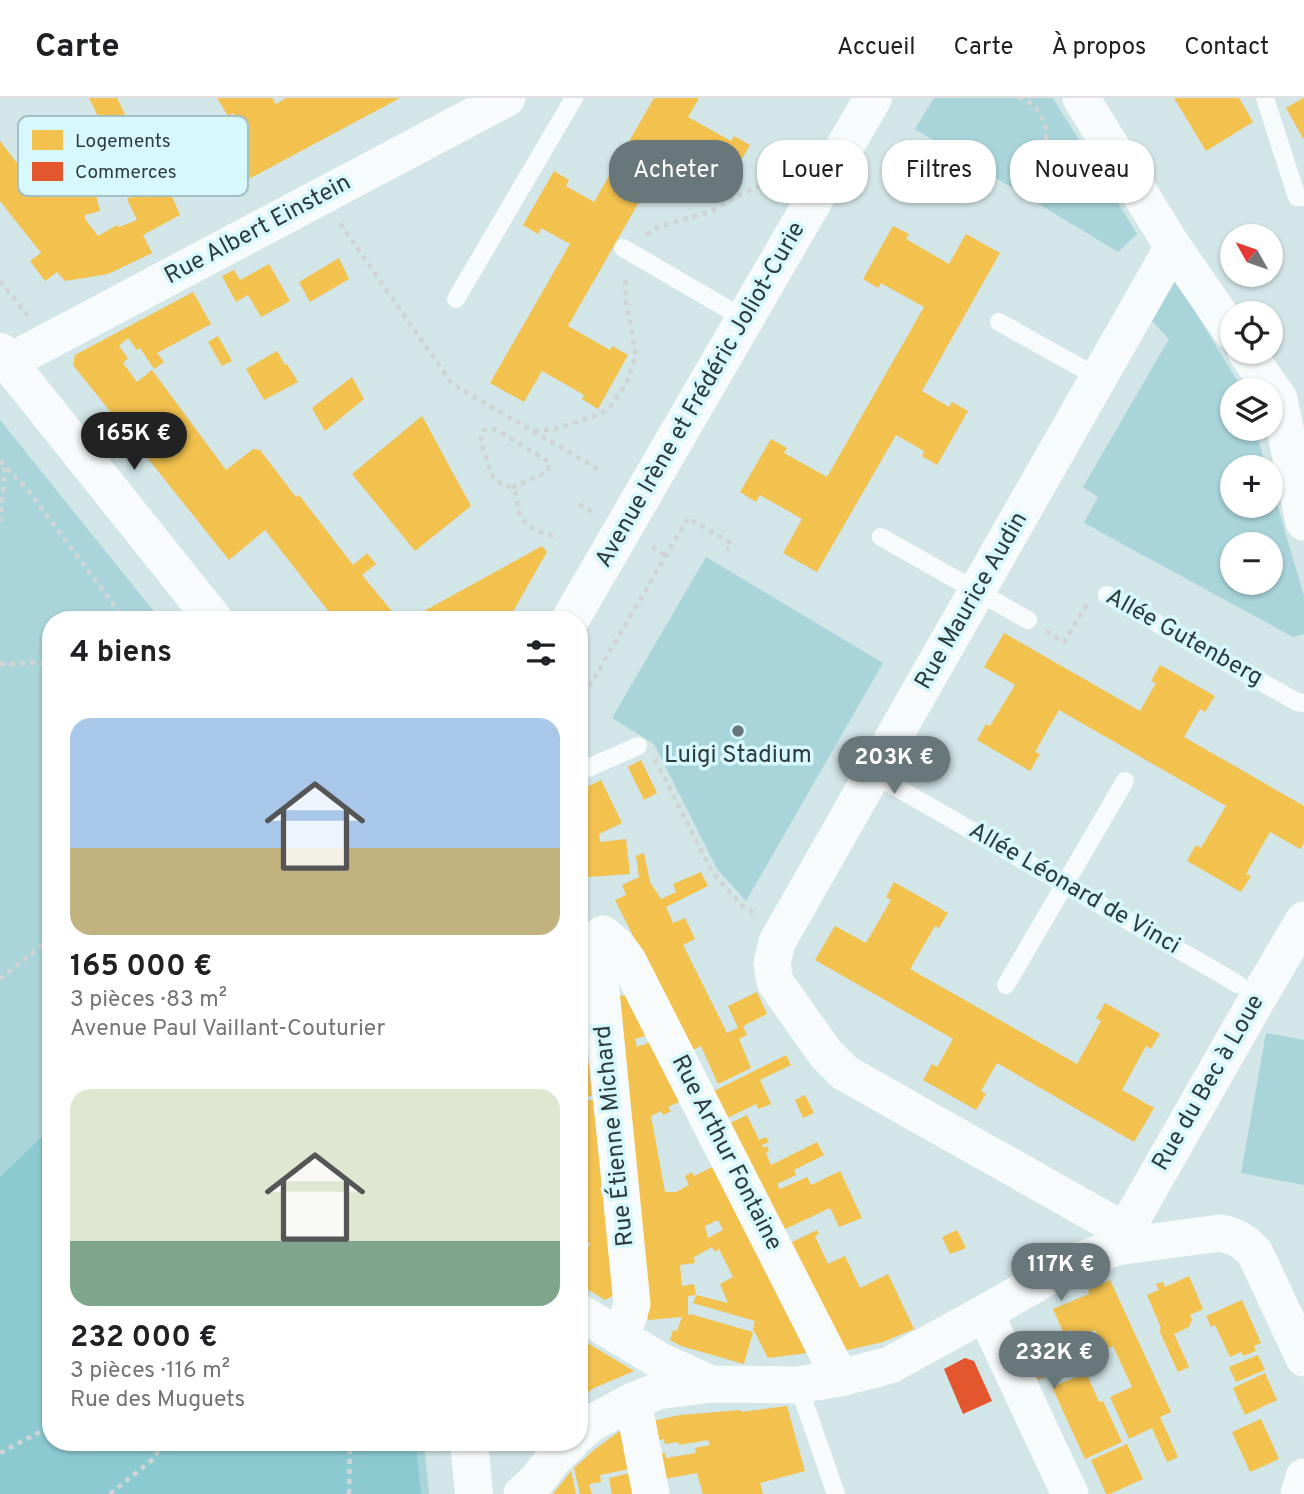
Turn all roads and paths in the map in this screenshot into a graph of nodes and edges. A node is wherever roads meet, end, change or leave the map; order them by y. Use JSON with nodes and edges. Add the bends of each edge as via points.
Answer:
{"nodes":[{"id":1,"x":507,"y":98,"type":"edge"},
{"id":2,"x":573,"y":98,"type":"edge"},
{"id":3,"x":873,"y":98,"type":"edge"},
{"id":4,"x":1018,"y":98,"type":"edge"},
{"id":5,"x":1081,"y":98,"type":"edge"},
{"id":6,"x":1265,"y":98,"type":"edge"},
{"id":7,"x":1046,"y":140,"type":"edge"},
{"id":8,"x":757,"y":187,"type":"edge"},
{"id":9,"x":321,"y":196,"type":"junction"},
{"id":10,"x":1304,"y":197,"type":"edge"},
{"id":11,"x":1173,"y":247,"type":"junction"},
{"id":12,"x":623,"y":248,"type":"junction"},
{"id":13,"x":456,"y":299,"type":"dead end"},
{"id":14,"x":1220,"y":315,"type":"edge"},
{"id":15,"x":745,"y":318,"type":"junction"},
{"id":16,"x":999,"y":322,"type":"dead end"},
{"id":17,"x":4,"y":357,"type":"edge"},
{"id":18,"x":1254,"y":364,"type":"edge"},
{"id":19,"x":1099,"y":378,"type":"junction"},
{"id":20,"x":534,"y":431,"type":"junction"},
{"id":21,"x":0,"y":461,"type":"edge"},
{"id":22,"x":5,"y":466,"type":"junction"},
{"id":23,"x":598,"y":469,"type":"dead end"},
{"id":24,"x":512,"y":488,"type":"junction"},
{"id":25,"x":0,"y":522,"type":"edge"},
{"id":26,"x":1304,"y":522,"type":"edge"},
{"id":27,"x":881,"y":537,"type":"dead end"},
{"id":28,"x":559,"y":538,"type":"dead end"},
{"id":29,"x":727,"y":551,"type":"dead end"},
{"id":30,"x":977,"y":592,"type":"junction"},
{"id":31,"x":1107,"y":595,"type":"joint"},
{"id":32,"x":118,"y":611,"type":"edge"},
{"id":33,"x":207,"y":611,"type":"edge"},
{"id":34,"x":575,"y":611,"type":"edge"},
{"id":35,"x":1028,"y":620,"type":"joint"},
{"id":36,"x":0,"y":664,"type":"edge"},
{"id":37,"x":42,"y":664,"type":"edge"},
{"id":38,"x":588,"y":689,"type":"edge"},
{"id":39,"x":1304,"y":703,"type":"edge"},
{"id":40,"x":638,"y":746,"type":"joint"},
{"id":41,"x":588,"y":768,"type":"edge"},
{"id":42,"x":873,"y":774,"type":"junction"},
{"id":43,"x":1125,"y":781,"type":"dead end"},
{"id":44,"x":1065,"y":884,"type":"junction"},
{"id":45,"x":1304,"y":920,"type":"edge"},
{"id":46,"x":784,"y":930,"type":"junction"},
{"id":47,"x":603,"y":934,"type":"joint"},
{"id":48,"x":42,"y":945,"type":"edge"},
{"id":49,"x":0,"y":979,"type":"edge"},
{"id":50,"x":1238,"y":984,"type":"dead end"},
{"id":51,"x":1006,"y":985,"type":"dead end"},
{"id":52,"x":1120,"y":1239,"type":"junction"},
{"id":53,"x":985,"y":1313,"type":"junction"},
{"id":54,"x":588,"y":1317,"type":"edge"},
{"id":55,"x":622,"y":1338,"type":"junction"},
{"id":56,"x":1304,"y":1358,"type":"edge"},
{"id":57,"x":840,"y":1378,"type":"junction"},
{"id":58,"x":711,"y":1384,"type":"junction"},
{"id":59,"x":798,"y":1385,"type":"junction"},
{"id":60,"x":633,"y":1401,"type":"junction"},
{"id":61,"x":588,"y":1426,"type":"edge"},
{"id":62,"x":42,"y":1431,"type":"edge"},
{"id":63,"x":158,"y":1451,"type":"edge"},
{"id":64,"x":350,"y":1451,"type":"edge"},
{"id":65,"x":470,"y":1451,"type":"edge"},
{"id":66,"x":561,"y":1451,"type":"edge"},
{"id":67,"x":0,"y":1453,"type":"edge"},
{"id":68,"x":1304,"y":1477,"type":"edge"},
{"id":69,"x":110,"y":1494,"type":"edge"},
{"id":70,"x":349,"y":1494,"type":"edge"},
{"id":71,"x":474,"y":1494,"type":"edge"},
{"id":72,"x":522,"y":1494,"type":"edge"},
{"id":73,"x":651,"y":1494,"type":"edge"},
{"id":74,"x":836,"y":1494,"type":"edge"},
{"id":75,"x":1070,"y":1494,"type":"edge"},
{"id":76,"x":1299,"y":1494,"type":"edge"}],
"edges":[{"from":1,"to":9,"type":"street","name":"Rue Albert Einstein"},
{"from":2,"to":13,"type":"lane"},
{"from":3,"to":15,"type":"main road","name":"Avenue Irène et Frédéric Joliot-Curie"},
{"from":4,"to":7,"type":"path","via":[[1037,109]]},
{"from":5,"to":11,"type":"street"},
{"from":6,"to":10,"type":"lane","via":[[1297,197]]},
{"from":8,"to":12,"type":"path","via":[[712,211],[658,227]]},
{"from":9,"to":17,"type":"street","name":"Rue Albert Einstein"},
{"from":9,"to":20,"type":"path","via":[[452,384]]},
{"from":11,"to":14,"type":"street"},
{"from":11,"to":19,"type":"street","name":"Rue Maurice Audin"},
{"from":12,"to":15,"type":"lane"},
{"from":12,"to":20,"type":"path","via":[[626,303],[635,348],[627,382],[610,408],[598,415]]},
{"from":15,"to":34,"type":"main road","name":"Avenue Irène et Frédéric Joliot-Curie"},
{"from":16,"to":19,"type":"lane"},
{"from":17,"to":33,"type":"main road"},
{"from":18,"to":26,"type":"street","via":[[1279,399]]},
{"from":19,"to":30,"type":"street","name":"Rue Maurice Audin"},
{"from":20,"to":23,"type":"path"},
{"from":21,"to":22,"type":"path"},
{"from":22,"to":25,"type":"path"},
{"from":22,"to":32,"type":"path","via":[[29,491]]},
{"from":24,"to":24,"type":"path","via":[[493,478],[481,440],[484,430],[495,429],[549,462],[545,474]]},
{"from":24,"to":28,"type":"path","via":[[524,521]]},
{"from":27,"to":30,"type":"lane"},
{"from":29,"to":38,"type":"path","via":[[731,543],[688,518]]},
{"from":30,"to":35,"type":"lane"},
{"from":30,"to":42,"type":"street","name":"Rue Maurice Audin"},
{"from":31,"to":35,"type":"path","name":"Allée Gutenberg","via":[[1096,588],[1064,642]]},
{"from":31,"to":39,"type":"lane","name":"Allée Gutenberg"},
{"from":36,"to":37,"type":"path"},
{"from":40,"to":41,"type":"lane"},
{"from":40,"to":46,"type":"path","via":[[654,757],[712,872],[742,906]]},
{"from":42,"to":44,"type":"lane","name":"Allée Léonard de Vinci"},
{"from":42,"to":46,"type":"street","name":"Rue Maurice Audin"},
{"from":43,"to":44,"type":"lane"},
{"from":44,"to":50,"type":"lane","name":"Allée Léonard de Vinci"},
{"from":44,"to":51,"type":"lane"},
{"from":45,"to":52,"type":"street","name":"Rue du Bec à Loue"},
{"from":46,"to":52,"type":"street","name":"Rue Maurice Audin","via":[[776,942],[772,964],[775,982],[845,1073]]},
{"from":47,"to":55,"type":"street","name":"Rue Étienne Michard","via":[[598,961],[632,1304]]},
{"from":47,"to":57,"type":"street","name":"Rue Arthur Fontaine","via":[[628,961]]},
{"from":48,"to":49,"type":"path"},
{"from":52,"to":53,"type":"street"},
{"from":52,"to":56,"type":"street","via":[[1220,1233],[1246,1243]]},
{"from":53,"to":57,"type":"street","via":[[890,1365]]},
{"from":53,"to":75,"type":"street"},
{"from":54,"to":55,"type":"street"},
{"from":55,"to":58,"type":"street"},
{"from":57,"to":59,"type":"street"},
{"from":58,"to":59,"type":"street"},
{"from":58,"to":60,"type":"street","via":[[658,1391]]},
{"from":59,"to":74,"type":"lane"},
{"from":60,"to":61,"type":"street"},
{"from":60,"to":73,"type":"street"},
{"from":62,"to":67,"type":"path"},
{"from":63,"to":69,"type":"path"},
{"from":64,"to":70,"type":"path"},
{"from":65,"to":71,"type":"main road"},
{"from":66,"to":72,"type":"street"},
{"from":68,"to":76,"type":"street"}]}
